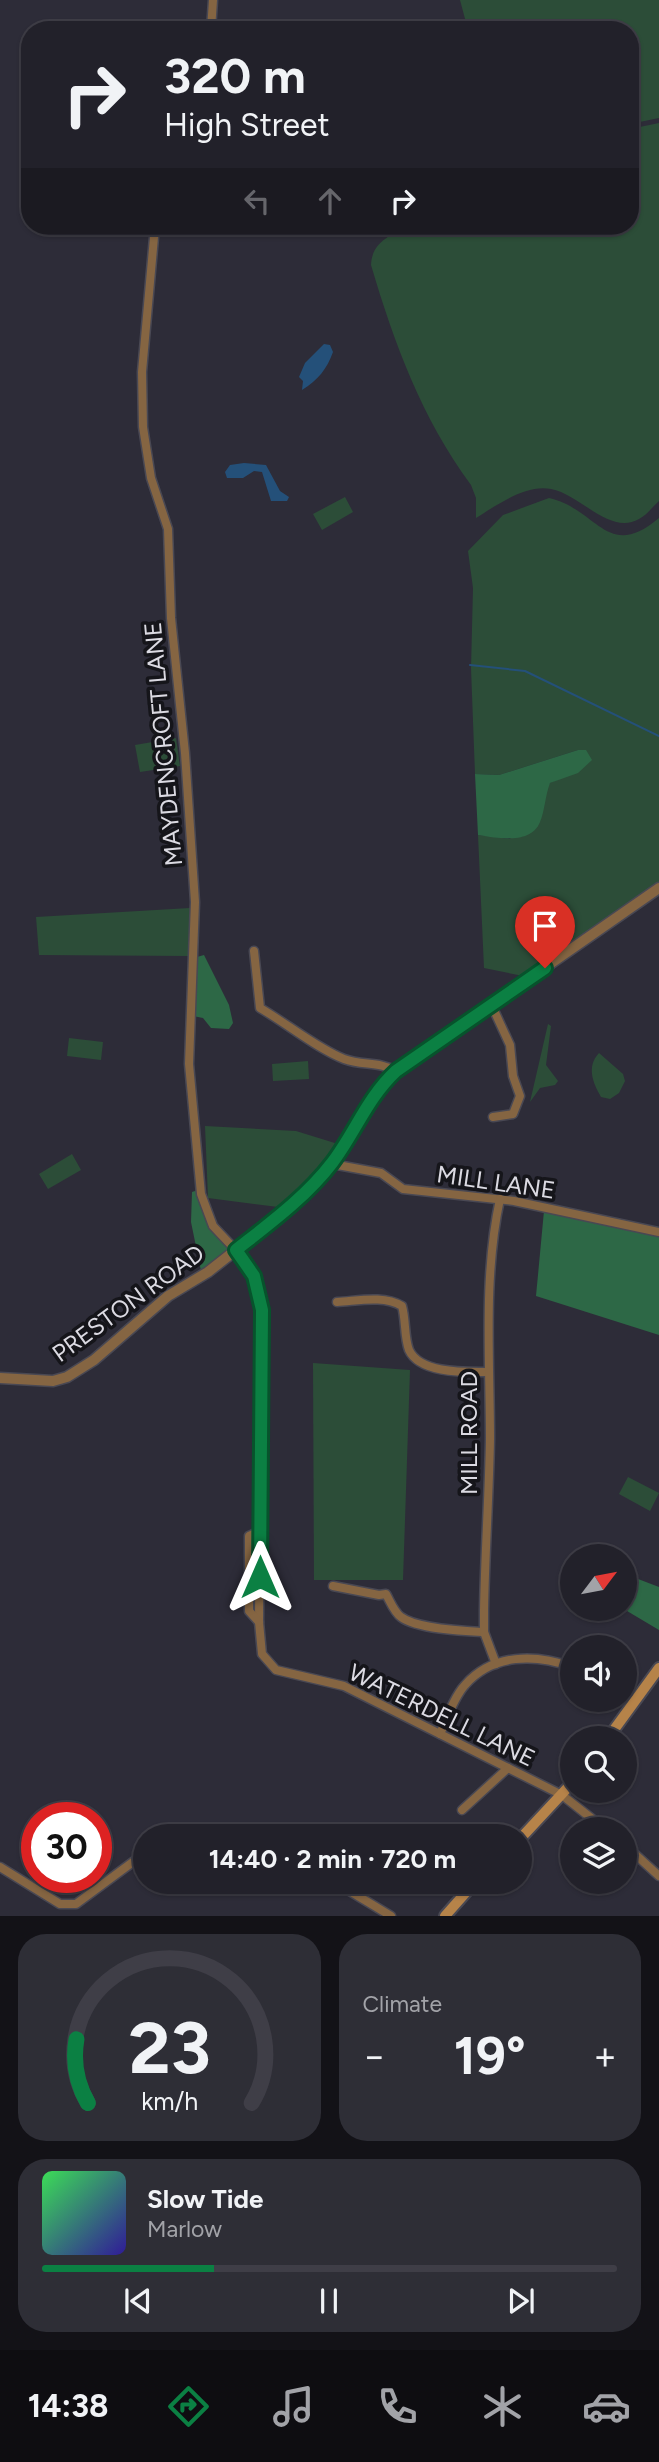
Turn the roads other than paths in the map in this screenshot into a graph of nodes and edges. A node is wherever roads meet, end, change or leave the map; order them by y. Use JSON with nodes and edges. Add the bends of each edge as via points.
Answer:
{"nodes":[{"id":1,"x":213,"y":0,"type":"edge"},
{"id":2,"x":212,"y":21,"type":"edge"},
{"id":3,"x":154,"y":235,"type":"edge"},
{"id":4,"x":659,"y":888,"type":"edge"},
{"id":5,"x":254,"y":951,"type":"dead end"},
{"id":6,"x":492,"y":1006,"type":"junction"},
{"id":7,"x":396,"y":1071,"type":"junction"},
{"id":8,"x":493,"y":1117,"type":"dead end"},
{"id":9,"x":332,"y":1164,"type":"junction"},
{"id":10,"x":500,"y":1199,"type":"junction"},
{"id":11,"x":659,"y":1232,"type":"edge"},
{"id":12,"x":236,"y":1250,"type":"junction"},
{"id":13,"x":337,"y":1302,"type":"dead end"},
{"id":14,"x":487,"y":1372,"type":"junction"},
{"id":15,"x":0,"y":1378,"type":"edge"},
{"id":16,"x":333,"y":1586,"type":"dead end"},
{"id":17,"x":484,"y":1632,"type":"junction"},
{"id":18,"x":560,"y":1663,"type":"edge"},
{"id":19,"x":496,"y":1664,"type":"junction"},
{"id":20,"x":659,"y":1668,"type":"edge"},
{"id":21,"x":637,"y":1701,"type":"edge"},
{"id":22,"x":629,"y":1712,"type":"edge"},
{"id":23,"x":618,"y":1726,"type":"edge"},
{"id":24,"x":440,"y":1734,"type":"junction"},
{"id":25,"x":508,"y":1768,"type":"junction"},
{"id":26,"x":560,"y":1794,"type":"edge"},
{"id":27,"x":560,"y":1797,"type":"edge"},
{"id":28,"x":572,"y":1803,"type":"edge"},
{"id":29,"x":462,"y":1810,"type":"dead end"},
{"id":30,"x":590,"y":1817,"type":"edge"},
{"id":31,"x":532,"y":1826,"type":"edge"},
{"id":32,"x":637,"y":1856,"type":"edge"},
{"id":33,"x":133,"y":1862,"type":"edge"},
{"id":34,"x":0,"y":1867,"type":"edge"},
{"id":35,"x":659,"y":1876,"type":"edge"},
{"id":36,"x":355,"y":1894,"type":"edge"},
{"id":37,"x":464,"y":1894,"type":"edge"},
{"id":38,"x":391,"y":1916,"type":"edge"},
{"id":39,"x":445,"y":1916,"type":"edge"}],
"edges":[{"from":1,"to":2,"type":"street"},
{"from":3,"to":12,"type":"street","name":"MAYDENCROFT LANE","via":[[142,372],[143,427],[151,478],[168,529],[171,618],[185,753],[195,902],[189,1065],[201,1194],[213,1226]]},
{"from":4,"to":6,"type":"street","name":"PRESTON ROAD"},
{"from":5,"to":7,"type":"street","via":[[260,1008],[327,1051]]},
{"from":6,"to":7,"type":"street","name":"PRESTON ROAD"},
{"from":6,"to":8,"type":"street","via":[[510,1045],[520,1096],[513,1114]]},
{"from":7,"to":9,"type":"street","name":"PRESTON ROAD","via":[[375,1092]]},
{"from":9,"to":10,"type":"street","name":"MILL LANE","via":[[381,1173],[403,1189]]},
{"from":9,"to":12,"type":"street","name":"PRESTON ROAD"},
{"from":10,"to":11,"type":"street","name":"MILL LANE"},
{"from":10,"to":14,"type":"street","name":"MILL ROAD"},
{"from":12,"to":15,"type":"street","name":"PRESTON ROAD","via":[[168,1296],[94,1360],[67,1377],[53,1381]]},
{"from":12,"to":24,"type":"street","name":"WATERDELL LANE","via":[[254,1276],[262,1310],[260,1531],[249,1535],[249,1611],[259,1622],[262,1654],[276,1670],[344,1686]]},
{"from":13,"to":14,"type":"street","via":[[388,1299],[397,1303],[402,1306],[409,1350],[416,1360]]},
{"from":14,"to":17,"type":"street","name":"MILL ROAD","via":[[490,1439]]},
{"from":16,"to":17,"type":"street","via":[[386,1594],[399,1616],[407,1620],[442,1630]]},
{"from":17,"to":19,"type":"street","name":"MILL ROAD"},
{"from":18,"to":19,"type":"street","via":[[524,1657]]},
{"from":19,"to":24,"type":"street","via":[[463,1686]]},
{"from":20,"to":21,"type":"main road"},
{"from":22,"to":23,"type":"main road"},
{"from":24,"to":25,"type":"street","name":"WATERDELL LANE"},
{"from":25,"to":26,"type":"street","name":"WATERDELL LANE"},
{"from":25,"to":29,"type":"street"},
{"from":27,"to":31,"type":"main road"},
{"from":28,"to":30,"type":"street","name":"WATERDELL LANE"},
{"from":32,"to":35,"type":"street"},
{"from":33,"to":34,"type":"street","via":[[76,1904],[60,1904]]},
{"from":36,"to":38,"type":"street"},
{"from":37,"to":39,"type":"main road"}]}
